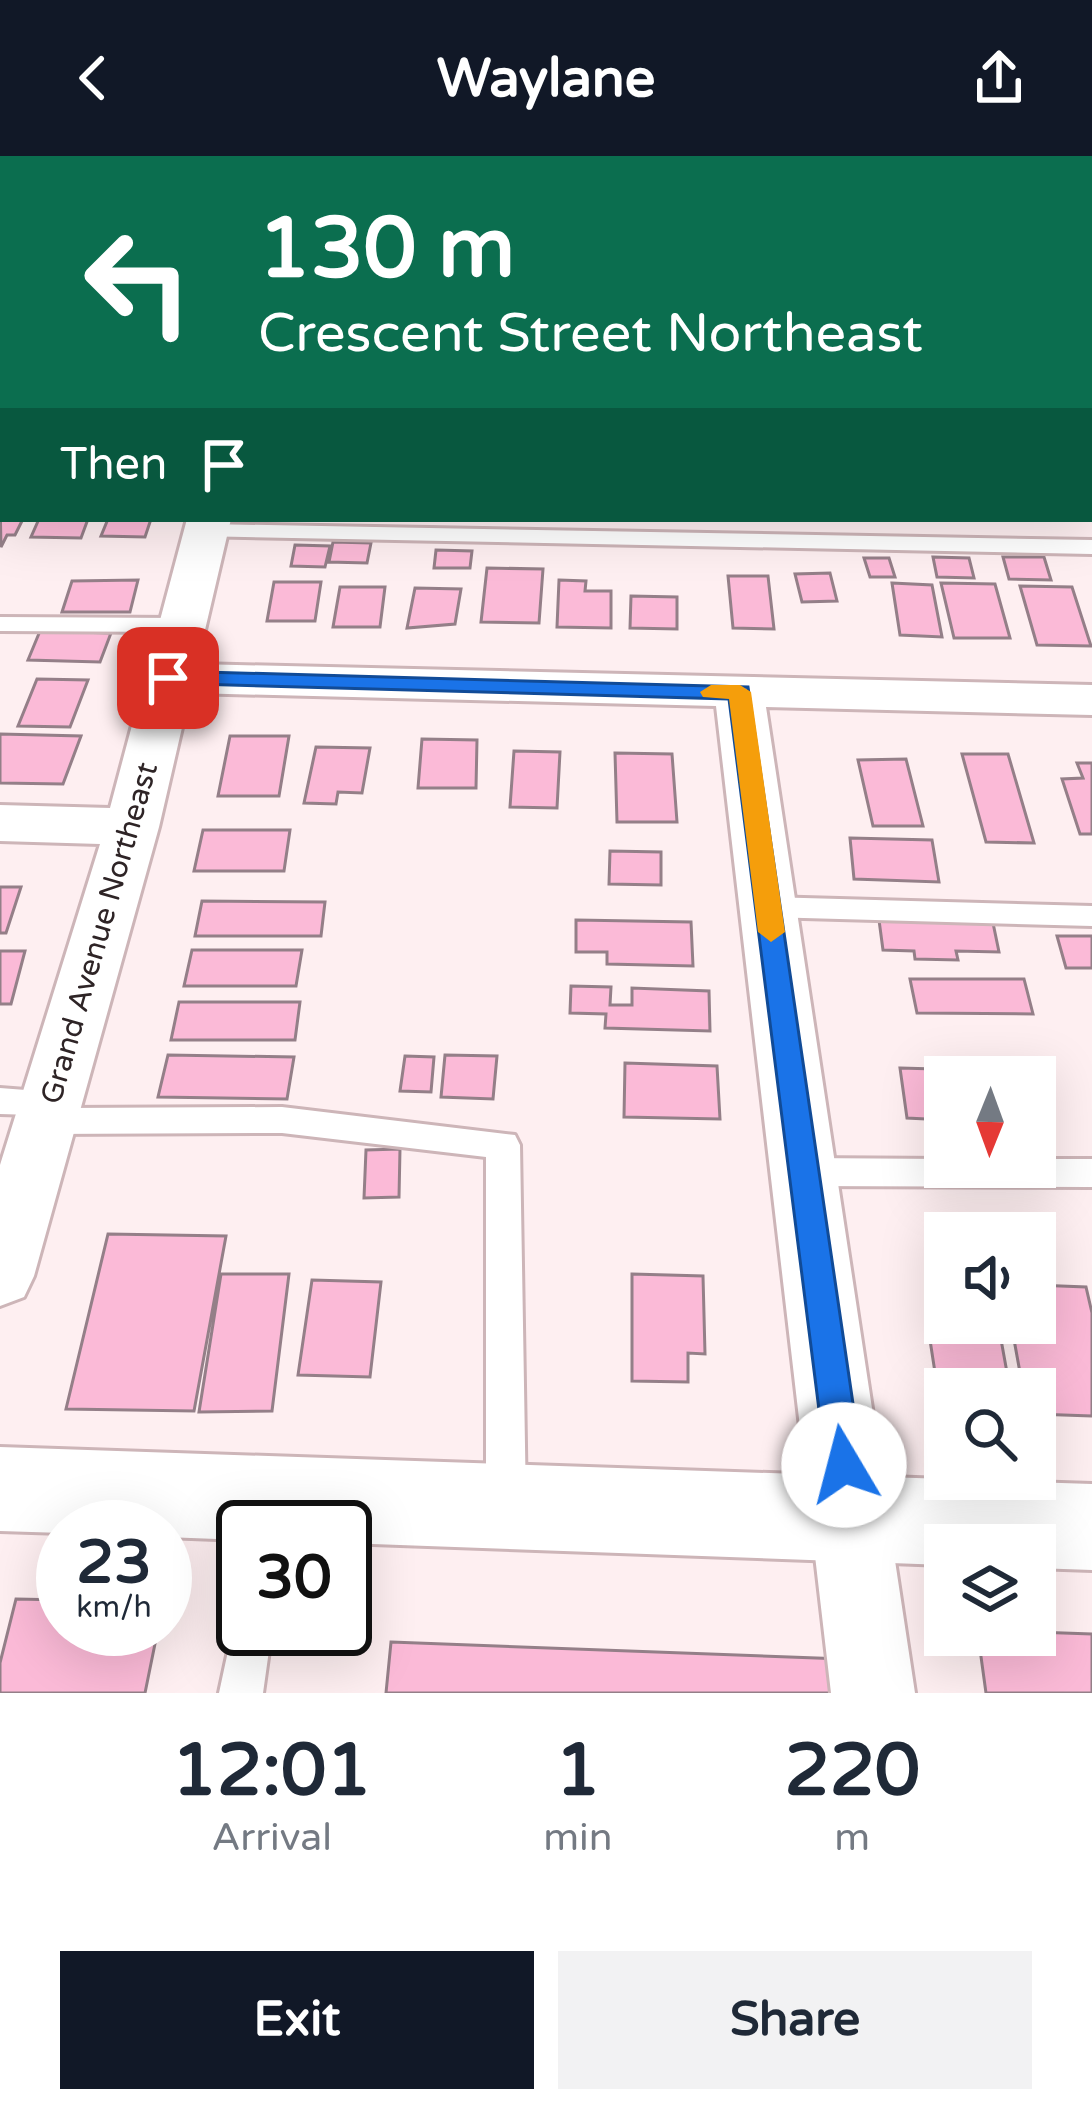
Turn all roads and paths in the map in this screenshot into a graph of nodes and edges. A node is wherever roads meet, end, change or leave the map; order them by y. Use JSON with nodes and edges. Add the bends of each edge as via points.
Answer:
{"nodes":[{"id":1,"x":207,"y":525,"type":"edge"},
{"id":2,"x":1092,"y":548,"type":"edge"},
{"id":3,"x":0,"y":624,"type":"edge"},
{"id":4,"x":174,"y":652,"type":"junction"},
{"id":5,"x":740,"y":692,"type":"junction"},
{"id":6,"x":1092,"y":700,"type":"edge"},
{"id":7,"x":0,"y":823,"type":"edge"},
{"id":8,"x":132,"y":827,"type":"junction"},
{"id":9,"x":768,"y":907,"type":"junction"},
{"id":10,"x":1092,"y":916,"type":"edge"},
{"id":11,"x":32,"y":1108,"type":"edge"},
{"id":12,"x":804,"y":1172,"type":"junction"},
{"id":13,"x":1092,"y":1173,"type":"edge"},
{"id":14,"x":0,"y":1276,"type":"edge"},
{"id":15,"x":0,"y":1489,"type":"edge"},
{"id":16,"x":506,"y":1505,"type":"junction"},
{"id":17,"x":216,"y":1508,"type":"edge"},
{"id":18,"x":372,"y":1510,"type":"edge"},
{"id":19,"x":851,"y":1517,"type":"junction"},
{"id":20,"x":1092,"y":1527,"type":"edge"},
{"id":21,"x":247,"y":1656,"type":"edge"},
{"id":22,"x":241,"y":1693,"type":"edge"},
{"id":23,"x":873,"y":1693,"type":"edge"}],
"edges":[{"from":1,"to":2,"type":"lane"},
{"from":1,"to":4,"type":"street","name":"Grand Avenue Northeast"},
{"from":3,"to":4,"type":"lane"},
{"from":4,"to":5,"type":"street"},
{"from":4,"to":8,"type":"street","name":"Grand Avenue Northeast"},
{"from":5,"to":6,"type":"street"},
{"from":5,"to":9,"type":"street"},
{"from":7,"to":8,"type":"street"},
{"from":8,"to":11,"type":"street","name":"Grand Avenue Northeast"},
{"from":9,"to":10,"type":"lane"},
{"from":9,"to":12,"type":"street"},
{"from":11,"to":14,"type":"street","name":"Grand Avenue Northeast"},
{"from":11,"to":16,"type":"lane","via":[[281,1120],[503,1145]]},
{"from":12,"to":13,"type":"lane"},
{"from":12,"to":19,"type":"street"},
{"from":15,"to":17,"type":"main road"},
{"from":16,"to":18,"type":"main road"},
{"from":16,"to":19,"type":"main road"},
{"from":19,"to":20,"type":"main road"},
{"from":19,"to":23,"type":"street"},
{"from":21,"to":22,"type":"lane"}]}
